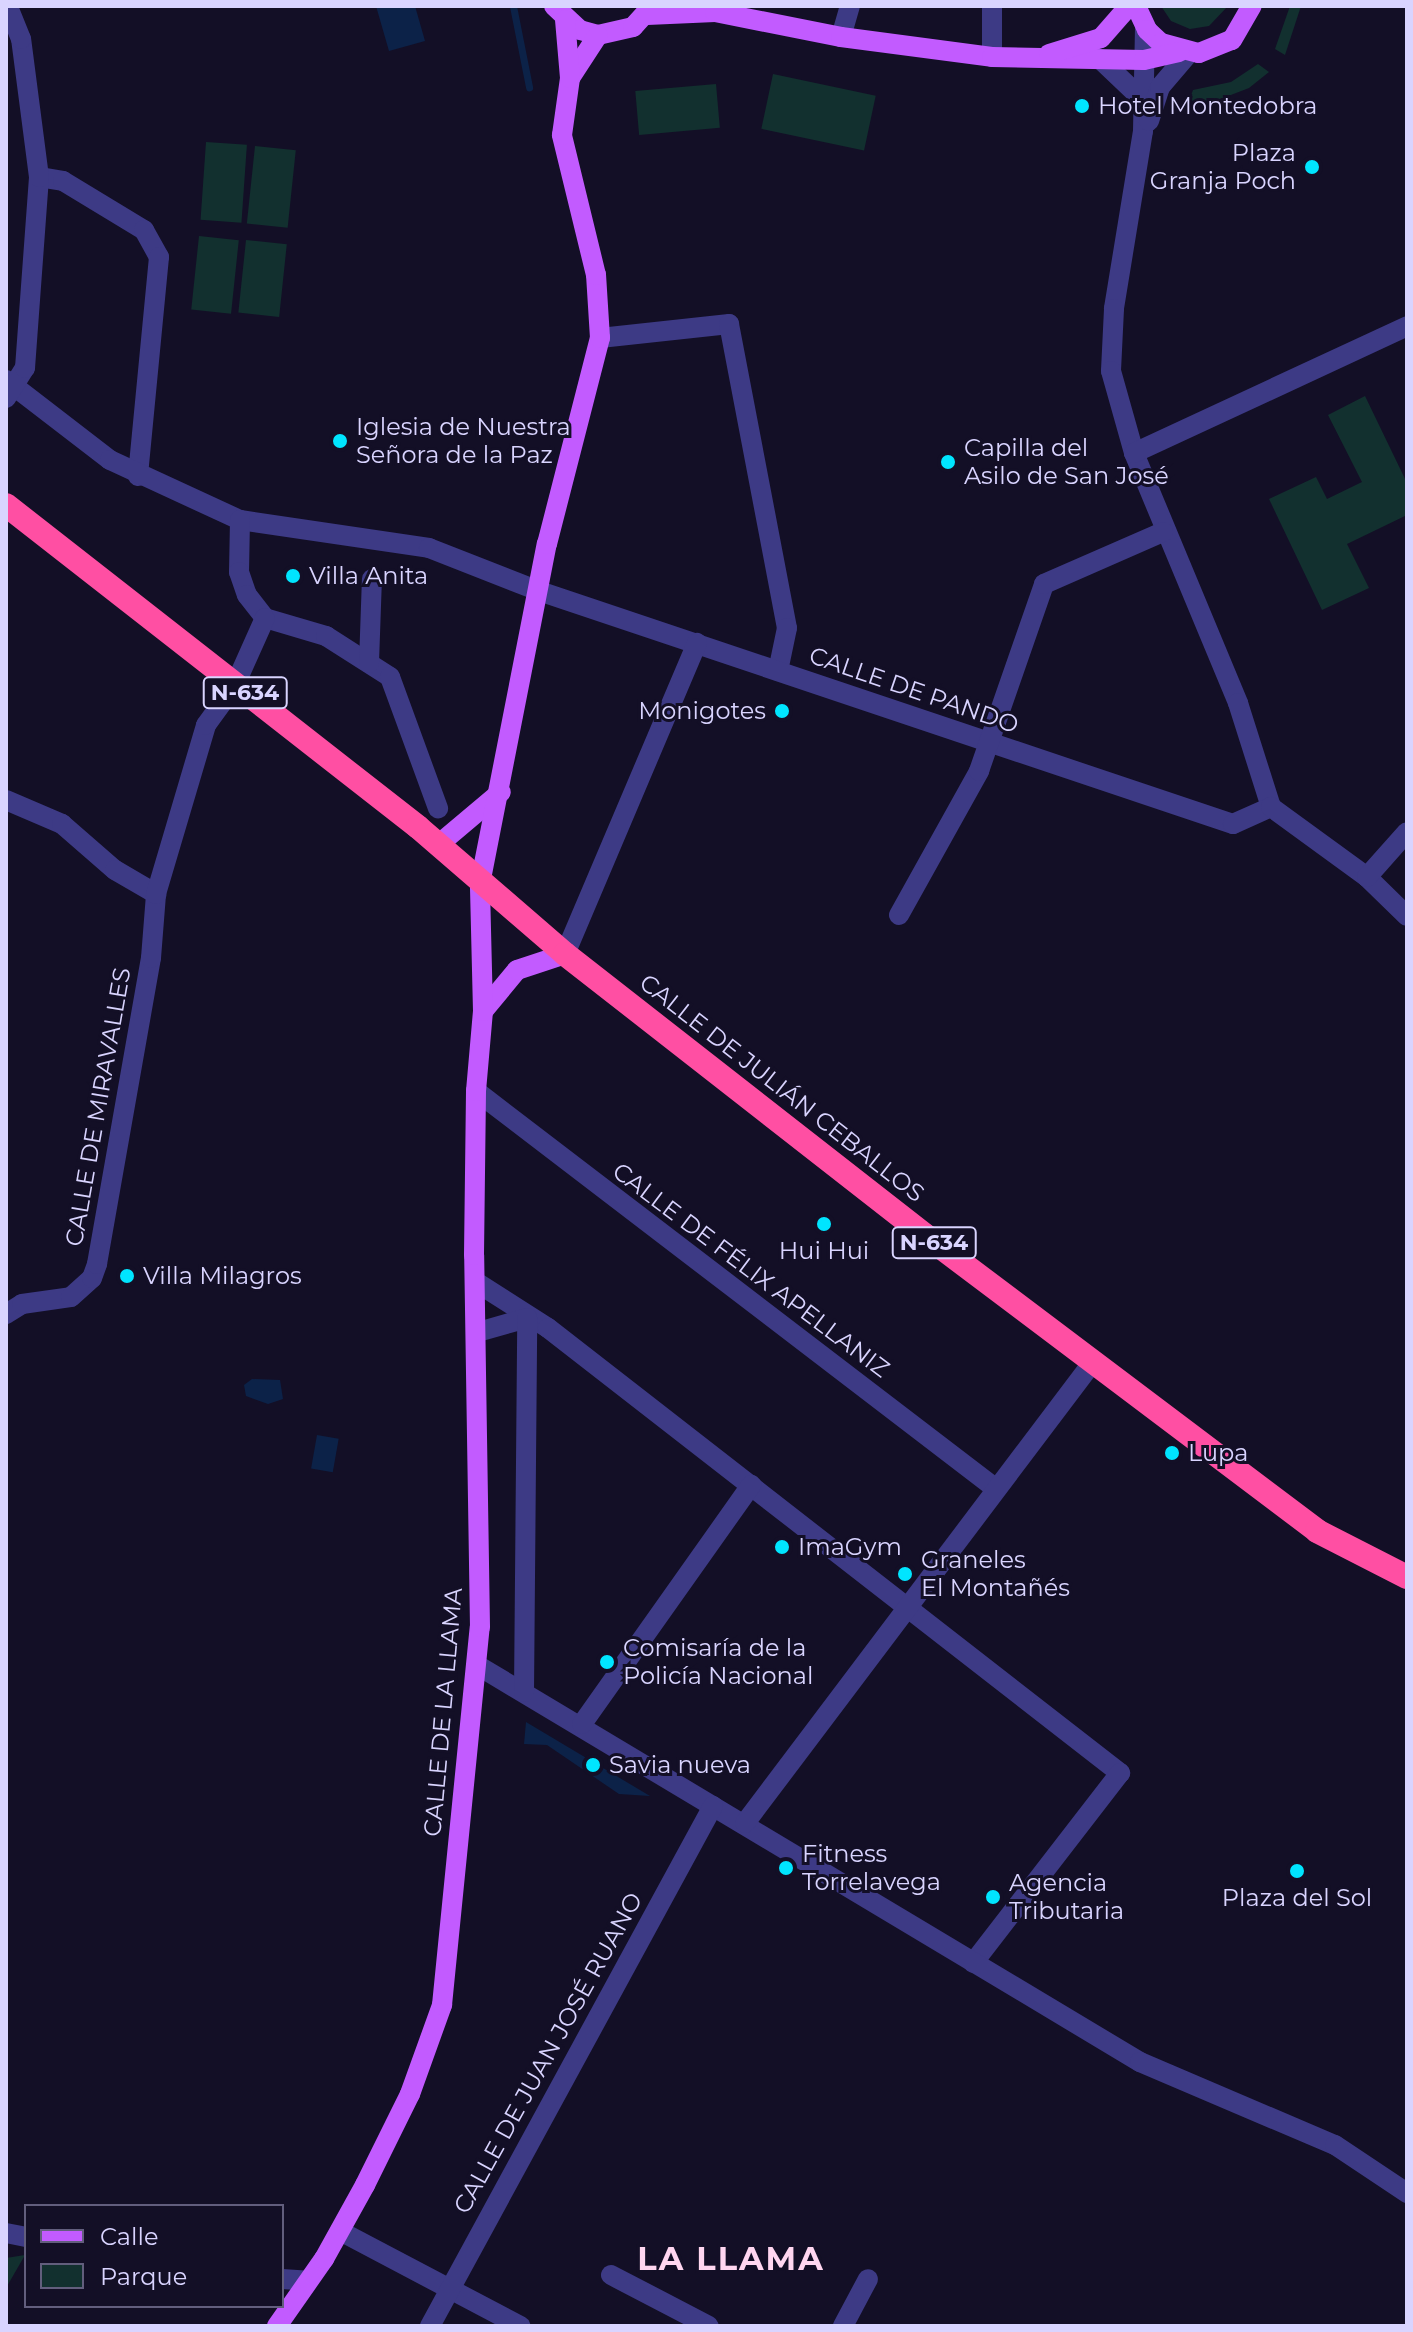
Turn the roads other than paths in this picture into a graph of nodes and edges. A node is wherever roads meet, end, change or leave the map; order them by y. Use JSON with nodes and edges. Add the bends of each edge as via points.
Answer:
{"nodes":[{"id":1,"x":8,"y":6,"type":"edge"},
{"id":2,"x":850,"y":6,"type":"edge"},
{"id":3,"x":992,"y":6,"type":"edge"},
{"id":4,"x":1129,"y":6,"type":"edge"},
{"id":5,"x":1136,"y":6,"type":"edge"},
{"id":6,"x":1252,"y":6,"type":"edge"},
{"id":7,"x":709,"y":9,"type":"edge"},
{"id":8,"x":650,"y":10,"type":"edge"},
{"id":9,"x":560,"y":13,"type":"edge"},
{"id":10,"x":1145,"y":27,"type":"junction"},
{"id":11,"x":598,"y":35,"type":"junction"},
{"id":12,"x":841,"y":37,"type":"junction"},
{"id":13,"x":1184,"y":52,"type":"junction"},
{"id":14,"x":1049,"y":54,"type":"junction"},
{"id":15,"x":992,"y":57,"type":"junction"},
{"id":16,"x":1100,"y":59,"type":"junction"},
{"id":17,"x":1144,"y":60,"type":"junction"},
{"id":18,"x":570,"y":78,"type":"junction"},
{"id":19,"x":1141,"y":98,"type":"junction"},
{"id":20,"x":1143,"y":131,"type":"junction"},
{"id":21,"x":39,"y":177,"type":"junction"},
{"id":22,"x":1407,"y":326,"type":"edge"},
{"id":23,"x":600,"y":338,"type":"junction"},
{"id":24,"x":9,"y":388,"type":"edge"},
{"id":25,"x":1134,"y":453,"type":"junction"},
{"id":26,"x":138,"y":476,"type":"junction"},
{"id":27,"x":6,"y":505,"type":"edge"},
{"id":28,"x":240,"y":520,"type":"junction"},
{"id":29,"x":1163,"y":532,"type":"junction"},
{"id":30,"x":372,"y":579,"type":"dead end"},
{"id":31,"x":539,"y":591,"type":"junction"},
{"id":32,"x":265,"y":618,"type":"junction"},
{"id":33,"x":697,"y":643,"type":"junction"},
{"id":34,"x":369,"y":663,"type":"junction"},
{"id":35,"x":778,"y":671,"type":"junction"},
{"id":36,"x":235,"y":685,"type":"junction"},
{"id":37,"x":990,"y":743,"type":"junction"},
{"id":38,"x":501,"y":792,"type":"junction"},
{"id":39,"x":6,"y":800,"type":"edge"},
{"id":40,"x":1271,"y":807,"type":"junction"},
{"id":41,"x":438,"y":808,"type":"dead end"},
{"id":42,"x":1407,"y":832,"type":"edge"},
{"id":43,"x":438,"y":845,"type":"junction"},
{"id":44,"x":1367,"y":877,"type":"junction"},
{"id":45,"x":480,"y":884,"type":"junction"},
{"id":46,"x":156,"y":894,"type":"junction"},
{"id":47,"x":899,"y":915,"type":"dead end"},
{"id":48,"x":1407,"y":916,"type":"edge"},
{"id":49,"x":565,"y":954,"type":"junction"},
{"id":50,"x":483,"y":1011,"type":"junction"},
{"id":51,"x":476,"y":1091,"type":"junction"},
{"id":52,"x":476,"y":1282,"type":"junction"},
{"id":53,"x":6,"y":1314,"type":"edge"},
{"id":54,"x":527,"y":1318,"type":"junction"},
{"id":55,"x":478,"y":1332,"type":"junction"},
{"id":56,"x":1092,"y":1363,"type":"junction"},
{"id":57,"x":751,"y":1485,"type":"junction"},
{"id":58,"x":995,"y":1488,"type":"junction"},
{"id":59,"x":1407,"y":1577,"type":"edge"},
{"id":60,"x":903,"y":1607,"type":"junction"},
{"id":61,"x":477,"y":1665,"type":"junction"},
{"id":62,"x":524,"y":1692,"type":"junction"},
{"id":63,"x":582,"y":1724,"type":"junction"},
{"id":64,"x":713,"y":1806,"type":"junction"},
{"id":65,"x":745,"y":1823,"type":"junction"},
{"id":66,"x":973,"y":1963,"type":"junction"},
{"id":67,"x":1407,"y":2193,"type":"edge"},
{"id":68,"x":340,"y":2231,"type":"junction"},
{"id":69,"x":611,"y":2275,"type":"dead end"},
{"id":70,"x":284,"y":2279,"type":"edge"},
{"id":71,"x":868,"y":2279,"type":"dead end"},
{"id":72,"x":308,"y":2281,"type":"junction"},
{"id":73,"x":449,"y":2288,"type":"junction"},
{"id":74,"x":277,"y":2326,"type":"edge"},
{"id":75,"x":430,"y":2326,"type":"edge"},
{"id":76,"x":520,"y":2326,"type":"edge"},
{"id":77,"x":709,"y":2326,"type":"edge"},
{"id":78,"x":843,"y":2326,"type":"edge"}],
"edges":[{"from":1,"to":21,"type":"street","via":[[21,39]]},
{"from":2,"to":12,"type":"street"},
{"from":3,"to":15,"type":"street"},
{"from":4,"to":14,"type":"main road","via":[[1101,38]]},
{"from":5,"to":10,"type":"main road"},
{"from":6,"to":13,"type":"main road","via":[[1232,40],[1216,49]]},
{"from":7,"to":8,"type":"main road"},
{"from":7,"to":12,"type":"main road"},
{"from":8,"to":11,"type":"main road","via":[[616,34]]},
{"from":9,"to":11,"type":"main road"},
{"from":9,"to":18,"type":"main road"},
{"from":10,"to":13,"type":"main road","via":[[1161,43]]},
{"from":10,"to":17,"type":"street"},
{"from":11,"to":18,"type":"main road"},
{"from":12,"to":15,"type":"main road"},
{"from":13,"to":17,"type":"main road"},
{"from":13,"to":20,"type":"street","via":[[1160,87]]},
{"from":14,"to":15,"type":"main road"},
{"from":14,"to":16,"type":"main road"},
{"from":16,"to":17,"type":"main road"},
{"from":16,"to":19,"type":"street"},
{"from":17,"to":19,"type":"street"},
{"from":18,"to":23,"type":"main road","name":"CALLE DE LA LLAMA","via":[[562,135],[596,275]]},
{"from":19,"to":20,"type":"street"},
{"from":20,"to":25,"type":"street","via":[[1114,309],[1111,371]]},
{"from":21,"to":24,"type":"street","via":[[25,368]]},
{"from":21,"to":26,"type":"street","via":[[63,181],[144,230],[159,257]]},
{"from":22,"to":25,"type":"street"},
{"from":23,"to":31,"type":"main road","name":"CALLE DE LA LLAMA"},
{"from":23,"to":35,"type":"street","via":[[729,324],[787,628]]},
{"from":24,"to":26,"type":"street","name":"CALLE DE PANDO"},
{"from":25,"to":29,"type":"street"},
{"from":26,"to":28,"type":"street","name":"CALLE DE PANDO"},
{"from":27,"to":36,"type":"highway","number":"N-634"},
{"from":28,"to":31,"type":"street","name":"CALLE DE PANDO","via":[[429,548]]},
{"from":28,"to":32,"type":"street","via":[[239,572],[247,595]]},
{"from":29,"to":37,"type":"street","via":[[1044,584]]},
{"from":29,"to":40,"type":"street","via":[[1238,703]]},
{"from":30,"to":34,"type":"street"},
{"from":31,"to":33,"type":"street","name":"CALLE DE PANDO"},
{"from":31,"to":38,"type":"main road","name":"CALLE DE LA LLAMA"},
{"from":32,"to":34,"type":"street","via":[[326,636]]},
{"from":32,"to":36,"type":"street","name":"CALLE DE MIRAVALLES"},
{"from":33,"to":35,"type":"street","name":"CALLE DE PANDO"},
{"from":33,"to":49,"type":"street"},
{"from":34,"to":41,"type":"street","via":[[390,677]]},
{"from":35,"to":37,"type":"street","name":"CALLE DE PANDO"},
{"from":36,"to":43,"type":"highway","number":"N-634"},
{"from":36,"to":46,"type":"street","name":"CALLE DE MIRAVALLES","via":[[206,725]]},
{"from":37,"to":40,"type":"street","name":"CALLE DE PANDO","via":[[1233,824]]},
{"from":37,"to":47,"type":"street"},
{"from":38,"to":43,"type":"main road"},
{"from":38,"to":45,"type":"main road","name":"CALLE DE LA LLAMA"},
{"from":39,"to":46,"type":"street","via":[[62,824],[115,870]]},
{"from":40,"to":44,"type":"street"},
{"from":42,"to":44,"type":"street"},
{"from":43,"to":45,"type":"highway","number":"N-634"},
{"from":44,"to":48,"type":"street"},
{"from":45,"to":49,"type":"highway","name":"CALLE DE JULIÁN CEBALLOS","number":"N-634"},
{"from":45,"to":50,"type":"main road","name":"CALLE DE LA LLAMA"},
{"from":46,"to":53,"type":"street","name":"CALLE DE MIRAVALLES","via":[[151,958],[97,1264],[92,1278],[71,1297],[22,1304]]},
{"from":49,"to":50,"type":"main road","via":[[517,970]]},
{"from":49,"to":56,"type":"highway","name":"CALLE DE JULIÁN CEBALLOS","number":"N-634"},
{"from":50,"to":51,"type":"main road","name":"CALLE DE LA LLAMA"},
{"from":51,"to":52,"type":"main road","name":"CALLE DE LA LLAMA"},
{"from":51,"to":58,"type":"street","name":"CALLE DE FÉLIX APELLANIZ"},
{"from":52,"to":54,"type":"street"},
{"from":52,"to":55,"type":"main road","name":"CALLE DE LA LLAMA"},
{"from":54,"to":55,"type":"street"},
{"from":54,"to":57,"type":"street","via":[[548,1328]]},
{"from":54,"to":62,"type":"street"},
{"from":55,"to":61,"type":"main road","name":"CALLE DE LA LLAMA"},
{"from":56,"to":58,"type":"street"},
{"from":56,"to":59,"type":"highway","name":"CALLE DE JULIÁN CEBALLOS","number":"N-634","via":[[1317,1531]]},
{"from":57,"to":60,"type":"street"},
{"from":57,"to":63,"type":"street"},
{"from":58,"to":60,"type":"street"},
{"from":60,"to":65,"type":"street"},
{"from":60,"to":66,"type":"street","via":[[1120,1773]]},
{"from":61,"to":62,"type":"street"},
{"from":61,"to":68,"type":"main road","name":"CALLE DE LA LLAMA","via":[[442,2005],[410,2094]]},
{"from":62,"to":63,"type":"street"},
{"from":63,"to":64,"type":"street"},
{"from":64,"to":65,"type":"street"},
{"from":64,"to":73,"type":"street","name":"CALLE DE JUAN JOSÉ RUANO"},
{"from":65,"to":66,"type":"street"},
{"from":66,"to":67,"type":"street","via":[[1140,2062],[1335,2145]]},
{"from":68,"to":72,"type":"main road","name":"CALLE DE LA LLAMA"},
{"from":68,"to":73,"type":"street"},
{"from":69,"to":77,"type":"street"},
{"from":70,"to":72,"type":"street"},
{"from":71,"to":78,"type":"street"},
{"from":72,"to":74,"type":"main road","name":"CALLE DE LA LLAMA"},
{"from":73,"to":75,"type":"street","name":"CALLE DE JUAN JOSÉ RUANO"},
{"from":73,"to":76,"type":"street"}]}
